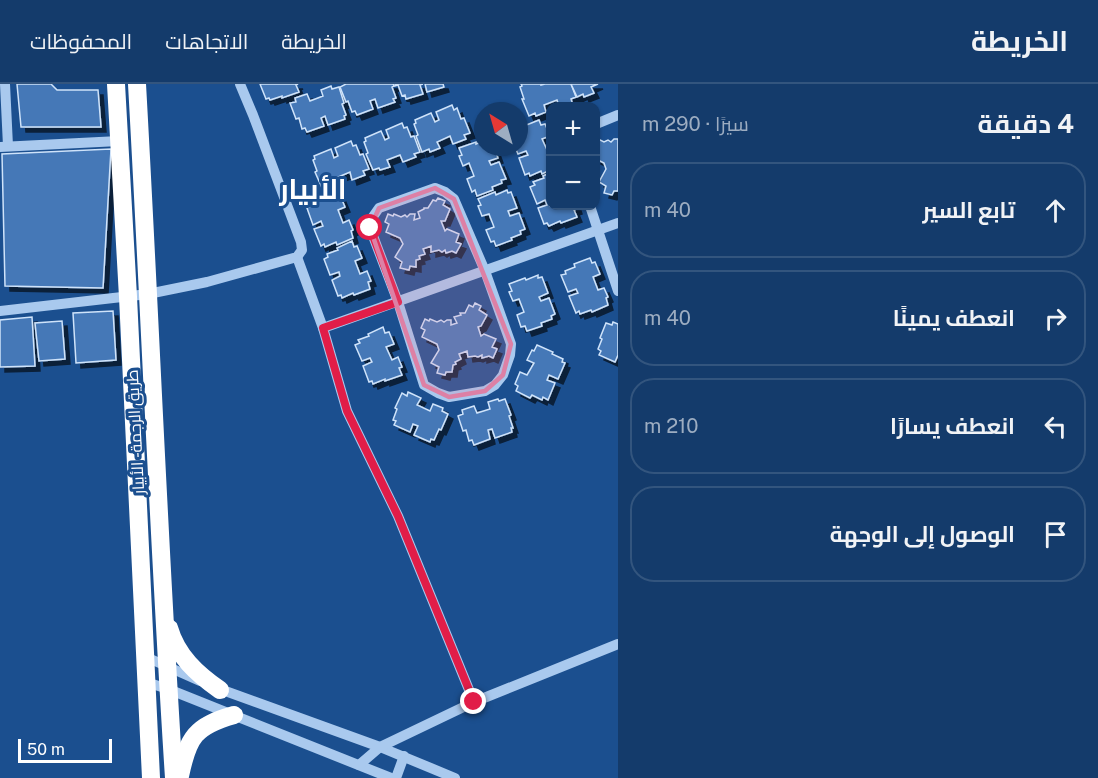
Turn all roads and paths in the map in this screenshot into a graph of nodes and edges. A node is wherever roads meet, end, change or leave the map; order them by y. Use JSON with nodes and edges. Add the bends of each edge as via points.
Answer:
{"nodes":[{"id":1,"x":5,"y":84,"type":"edge"},
{"id":2,"x":116,"y":84,"type":"edge"},
{"id":3,"x":137,"y":84,"type":"edge"},
{"id":4,"x":240,"y":84,"type":"edge"},
{"id":5,"x":618,"y":115,"type":"edge"},
{"id":6,"x":600,"y":122,"type":"edge"},
{"id":7,"x":119,"y":141,"type":"junction"},
{"id":8,"x":4,"y":146,"type":"edge"},
{"id":9,"x":591,"y":210,"type":"edge"},
{"id":10,"x":618,"y":223,"type":"edge"},
{"id":11,"x":598,"y":230,"type":"junction"},
{"id":12,"x":297,"y":257,"type":"junction"},
{"id":13,"x":485,"y":271,"type":"junction"},
{"id":14,"x":618,"y":291,"type":"edge"},
{"id":15,"x":148,"y":294,"type":"junction"},
{"id":16,"x":128,"y":297,"type":"junction"},
{"id":17,"x":398,"y":302,"type":"junction"},
{"id":18,"x":0,"y":311,"type":"edge"},
{"id":19,"x":323,"y":328,"type":"junction"},
{"id":20,"x":165,"y":613,"type":"junction"},
{"id":21,"x":618,"y":644,"type":"edge"},
{"id":22,"x":146,"y":657,"type":"junction"},
{"id":23,"x":167,"y":667,"type":"junction"},
{"id":24,"x":146,"y":682,"type":"junction"},
{"id":25,"x":168,"y":689,"type":"junction"},
{"id":26,"x":220,"y":690,"type":"junction"},
{"id":27,"x":474,"y":702,"type":"junction"},
{"id":28,"x":234,"y":715,"type":"junction"},
{"id":29,"x":380,"y":747,"type":"junction"},
{"id":30,"x":404,"y":756,"type":"junction"},
{"id":31,"x":359,"y":765,"type":"junction"},
{"id":32,"x":152,"y":778,"type":"edge"},
{"id":33,"x":174,"y":778,"type":"edge"},
{"id":34,"x":180,"y":778,"type":"edge"},
{"id":35,"x":391,"y":778,"type":"edge"},
{"id":36,"x":396,"y":778,"type":"edge"},
{"id":37,"x":455,"y":778,"type":"edge"}],
"edges":[{"from":1,"to":8,"type":"street"},
{"from":2,"to":7,"type":"highway","name":"طريق الرجمة - الأبيار"},
{"from":3,"to":15,"type":"highway","name":"طريق الرجمة - الأبيار"},
{"from":4,"to":12,"type":"street","via":[[301,242],[302,250]]},
{"from":5,"to":6,"type":"street"},
{"from":7,"to":8,"type":"street"},
{"from":7,"to":16,"type":"highway","name":"طريق الرجمة - الأبيار"},
{"from":9,"to":11,"type":"street"},
{"from":10,"to":11,"type":"street"},
{"from":11,"to":13,"type":"street"},
{"from":11,"to":14,"type":"street"},
{"from":12,"to":15,"type":"street"},
{"from":12,"to":19,"type":"street"},
{"from":13,"to":17,"type":"street"},
{"from":13,"to":17,"type":"street","via":[[454,199],[435,188],[379,208],[372,218],[370,228]]},
{"from":13,"to":17,"type":"street","via":[[511,344],[502,375],[495,386],[485,391],[449,398],[424,385]]},
{"from":15,"to":16,"type":"street"},
{"from":15,"to":20,"type":"highway","name":"طريق الرجمة - الأبيار"},
{"from":16,"to":18,"type":"street"},
{"from":16,"to":22,"type":"highway","name":"طريق الرجمة - الأبيار"},
{"from":17,"to":19,"type":"street"},
{"from":19,"to":27,"type":"street","via":[[347,411],[398,516]]},
{"from":20,"to":23,"type":"highway","name":"طريق الرجمة - الأبيار"},
{"from":20,"to":26,"type":"highway","via":[[178,650]]},
{"from":21,"to":27,"type":"street"},
{"from":22,"to":23,"type":"street"},
{"from":22,"to":24,"type":"highway","name":"طريق الرجمة - الأبيار"},
{"from":23,"to":25,"type":"highway","name":"طريق الرجمة - الأبيار"},
{"from":23,"to":26,"type":"street"},
{"from":24,"to":25,"type":"street"},
{"from":24,"to":32,"type":"highway","name":"طريق الرجمة - الأبيار"},
{"from":25,"to":28,"type":"street"},
{"from":25,"to":33,"type":"highway","name":"طريق الرجمة - الأبيار"},
{"from":26,"to":29,"type":"street"},
{"from":27,"to":29,"type":"street"},
{"from":28,"to":31,"type":"street"},
{"from":28,"to":34,"type":"highway","via":[[206,725],[197,733],[186,753]]},
{"from":29,"to":30,"type":"street"},
{"from":29,"to":31,"type":"street"},
{"from":30,"to":36,"type":"street"},
{"from":30,"to":37,"type":"street"},
{"from":31,"to":35,"type":"street"}]}
